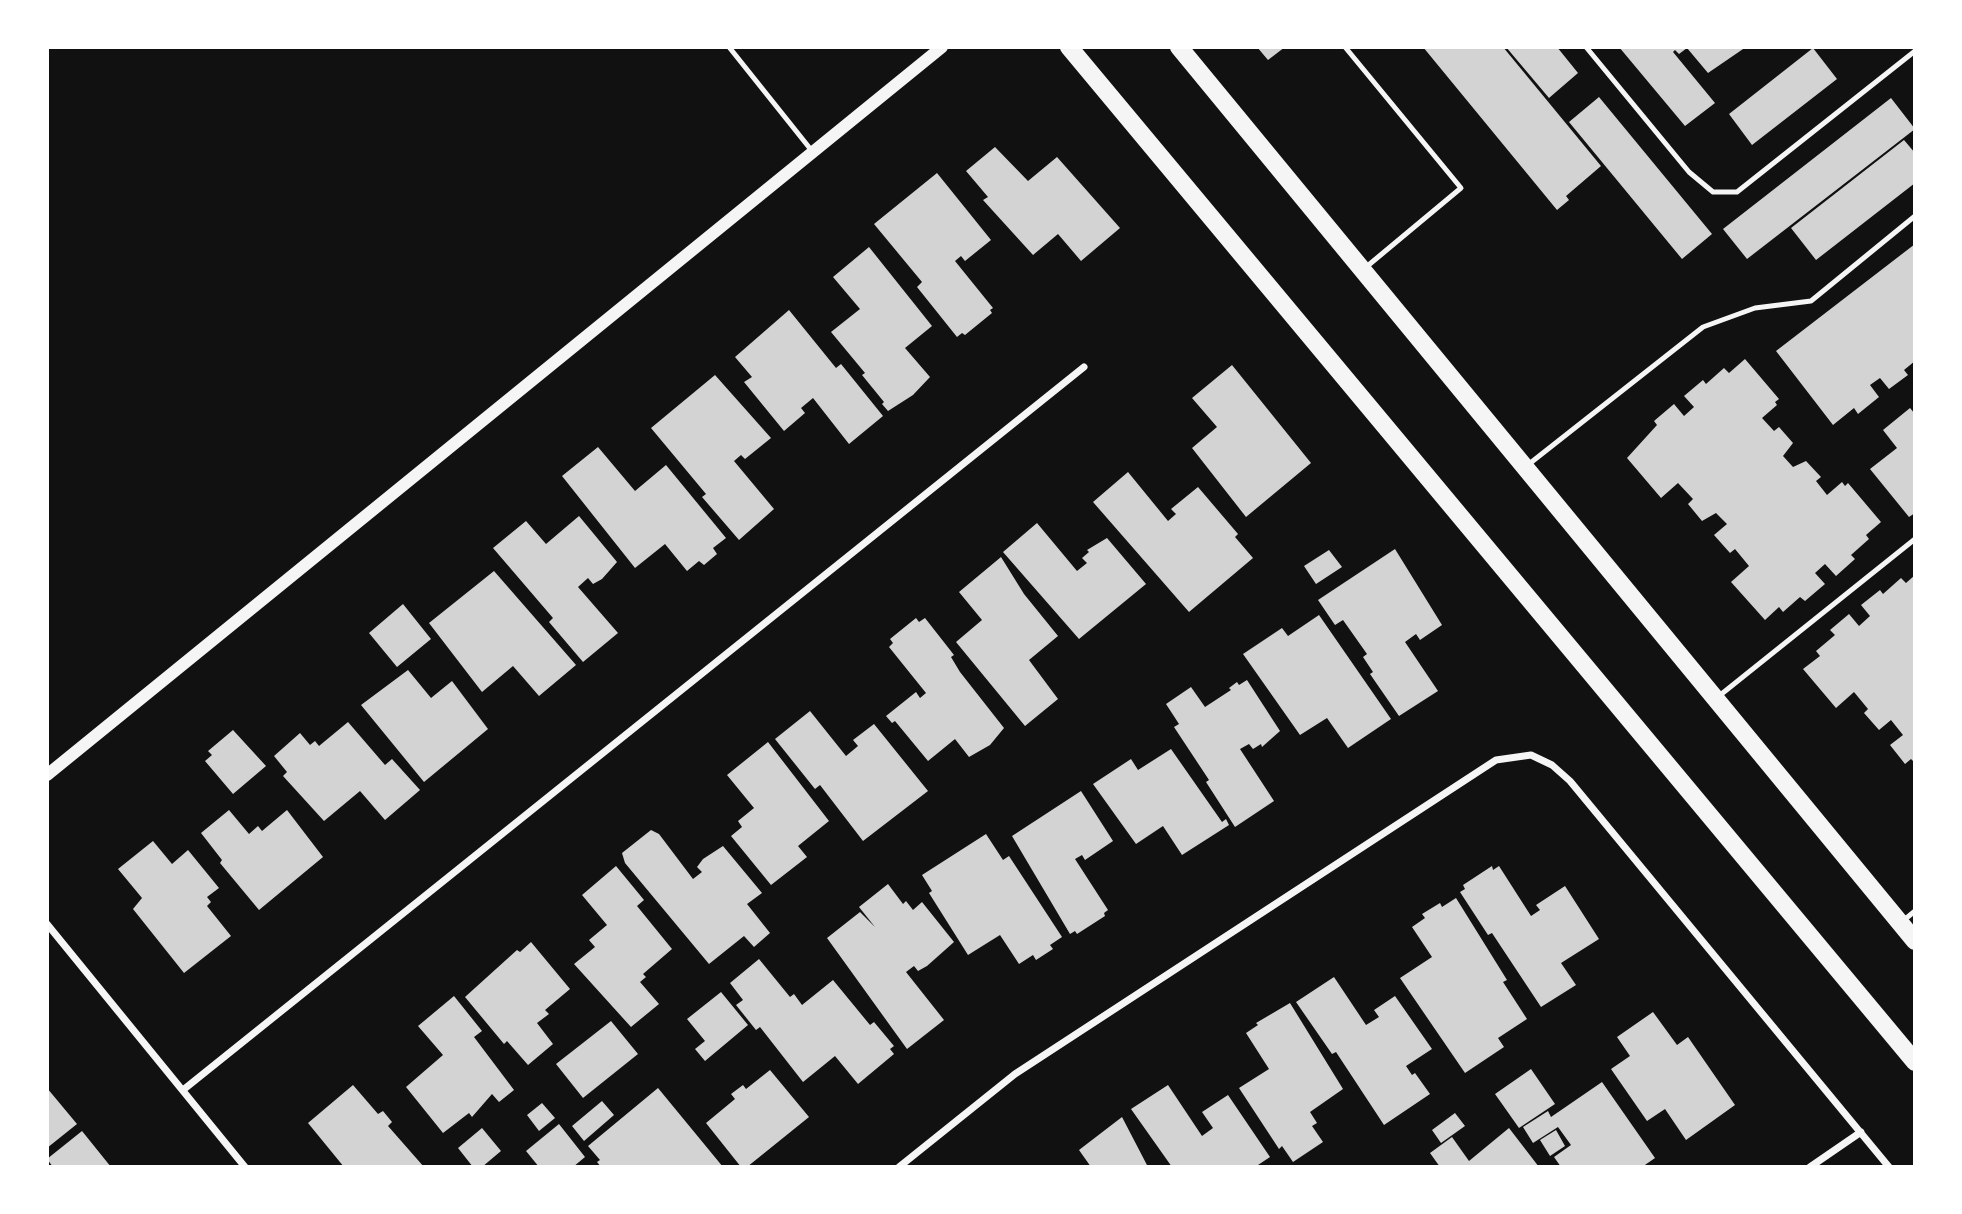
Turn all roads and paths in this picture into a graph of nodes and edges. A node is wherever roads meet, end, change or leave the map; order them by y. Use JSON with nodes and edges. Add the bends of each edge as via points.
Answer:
{"nodes":[{"id":1,"x":729,"y":47,"type":"edge"},
{"id":2,"x":942,"y":47,"type":"edge"},
{"id":3,"x":1069,"y":47,"type":"edge"},
{"id":4,"x":1179,"y":47,"type":"edge"},
{"id":5,"x":1345,"y":47,"type":"edge"},
{"id":6,"x":1586,"y":47,"type":"edge"},
{"id":7,"x":1915,"y":51,"type":"edge"},
{"id":8,"x":814,"y":153,"type":"junction"},
{"id":9,"x":1915,"y":216,"type":"edge"},
{"id":10,"x":1362,"y":271,"type":"junction"},
{"id":11,"x":1084,"y":367,"type":"dead end"},
{"id":12,"x":1524,"y":468,"type":"junction"},
{"id":13,"x":1915,"y":539,"type":"edge"},
{"id":14,"x":1714,"y":700,"type":"junction"},
{"id":15,"x":47,"y":775,"type":"edge"},
{"id":16,"x":1915,"y":911,"type":"edge"},
{"id":17,"x":1899,"y":923,"type":"junction"},
{"id":18,"x":47,"y":924,"type":"edge"},
{"id":19,"x":1915,"y":941,"type":"edge"},
{"id":20,"x":1915,"y":1062,"type":"edge"},
{"id":21,"x":183,"y":1090,"type":"junction"},
{"id":22,"x":1861,"y":1132,"type":"junction"},
{"id":23,"x":245,"y":1167,"type":"edge"},
{"id":24,"x":898,"y":1167,"type":"edge"},
{"id":25,"x":1810,"y":1167,"type":"edge"},
{"id":26,"x":1889,"y":1167,"type":"edge"}],
"edges":[{"from":1,"to":8,"type":"lane"},
{"from":2,"to":8,"type":"street"},
{"from":3,"to":20,"type":"main road"},
{"from":4,"to":10,"type":"main road"},
{"from":5,"to":10,"type":"lane","via":[[1461,188]]},
{"from":6,"to":7,"type":"lane","via":[[1689,172],[1713,192],[1737,192]]},
{"from":8,"to":15,"type":"street"},
{"from":9,"to":12,"type":"lane","via":[[1811,301],[1755,308],[1703,327]]},
{"from":10,"to":12,"type":"main road"},
{"from":11,"to":21,"type":"street"},
{"from":12,"to":14,"type":"main road"},
{"from":13,"to":14,"type":"lane"},
{"from":14,"to":17,"type":"main road"},
{"from":16,"to":17,"type":"lane"},
{"from":17,"to":19,"type":"main road"},
{"from":18,"to":21,"type":"street"},
{"from":21,"to":23,"type":"street"},
{"from":22,"to":24,"type":"street","via":[[1570,781],[1531,755],[1496,760],[1016,1074]]},
{"from":22,"to":25,"type":"street"},
{"from":22,"to":26,"type":"street"}]}
